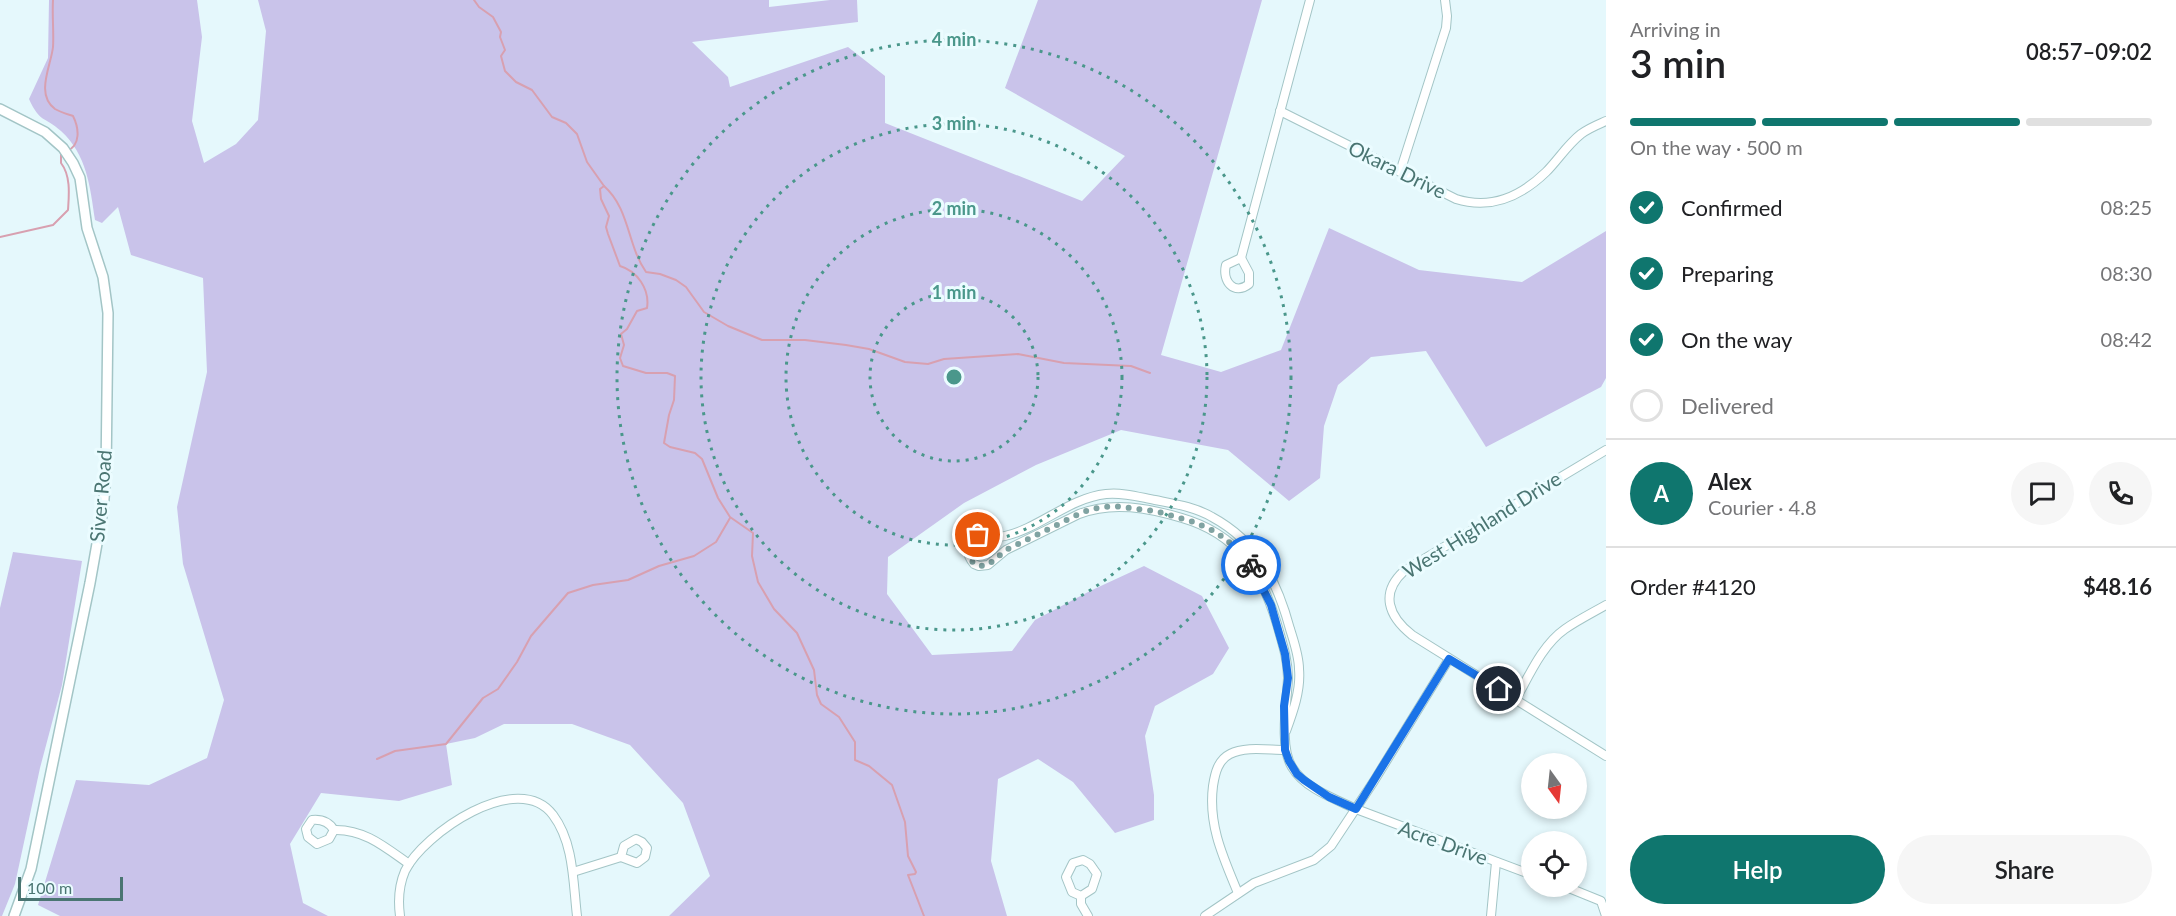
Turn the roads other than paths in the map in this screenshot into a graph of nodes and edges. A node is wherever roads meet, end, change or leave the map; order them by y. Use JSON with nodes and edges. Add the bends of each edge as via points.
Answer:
{"nodes":[{"id":1,"x":1310,"y":0,"type":"edge"},
{"id":2,"x":1445,"y":0,"type":"edge"},
{"id":3,"x":0,"y":109,"type":"edge"},
{"id":4,"x":1280,"y":111,"type":"junction"},
{"id":5,"x":1606,"y":121,"type":"edge"},
{"id":6,"x":1400,"y":172,"type":"junction"},
{"id":7,"x":1241,"y":258,"type":"dead end"},
{"id":8,"x":1606,"y":450,"type":"edge"},
{"id":9,"x":1159,"y":501,"type":"junction"},
{"id":10,"x":1066,"y":507,"type":"junction"},
{"id":11,"x":1155,"y":511,"type":"junction"},
{"id":12,"x":1072,"y":518,"type":"junction"},
{"id":13,"x":1251,"y":547,"type":"junction"},
{"id":14,"x":1242,"y":554,"type":"junction"},
{"id":15,"x":1606,"y":605,"type":"edge"},
{"id":16,"x":1297,"y":651,"type":"junction"},
{"id":17,"x":1285,"y":654,"type":"junction"},
{"id":18,"x":1449,"y":659,"type":"junction"},
{"id":19,"x":1516,"y":699,"type":"junction"},
{"id":20,"x":1286,"y":731,"type":"junction"},
{"id":21,"x":1285,"y":750,"type":"junction"},
{"id":22,"x":1606,"y":756,"type":"edge"},
{"id":23,"x":1356,"y":809,"type":"junction"},
{"id":24,"x":333,"y":830,"type":"dead end"},
{"id":25,"x":621,"y":857,"type":"dead end"},
{"id":26,"x":1496,"y":862,"type":"junction"},
{"id":27,"x":409,"y":864,"type":"junction"},
{"id":28,"x":1521,"y":871,"type":"edge"},
{"id":29,"x":573,"y":872,"type":"junction"},
{"id":30,"x":1238,"y":893,"type":"junction"},
{"id":31,"x":1587,"y":895,"type":"edge"},
{"id":32,"x":1081,"y":896,"type":"junction"},
{"id":33,"x":1605,"y":912,"type":"edge"},
{"id":34,"x":14,"y":916,"type":"edge"},
{"id":35,"x":400,"y":916,"type":"edge"},
{"id":36,"x":577,"y":916,"type":"edge"},
{"id":37,"x":1088,"y":916,"type":"edge"},
{"id":38,"x":1205,"y":916,"type":"edge"},
{"id":39,"x":1491,"y":916,"type":"edge"}],
"edges":[{"from":1,"to":4,"type":"street"},
{"from":2,"to":6,"type":"street","via":[[1446,28]]},
{"from":3,"to":34,"type":"street","name":"Siver Road","via":[[45,132],[73,163],[80,178],[87,228],[103,277],[108,313],[103,510],[31,869]]},
{"from":4,"to":6,"type":"street","name":"Okara Drive"},
{"from":4,"to":7,"type":"street"},
{"from":5,"to":6,"type":"street","name":"Okara Drive","via":[[1576,138],[1522,192],[1501,201],[1468,202]]},
{"from":8,"to":18,"type":"street","name":"West Highland Drive","via":[[1436,550],[1393,582],[1389,601],[1396,620]]},
{"from":9,"to":10,"type":"street","via":[[1106,494]]},
{"from":9,"to":11,"type":"street"},
{"from":9,"to":13,"type":"street","via":[[1212,517]]},
{"from":10,"to":12,"type":"street"},
{"from":10,"to":12,"type":"street","via":[[1005,536],[974,536],[968,543],[970,559],[979,566],[988,565],[1006,550]]},
{"from":11,"to":12,"type":"street","via":[[1113,506],[1091,509]]},
{"from":11,"to":14,"type":"street","via":[[1205,526]]},
{"from":13,"to":14,"type":"street"},
{"from":13,"to":16,"type":"street","via":[[1275,583]]},
{"from":14,"to":17,"type":"street","via":[[1267,595]]},
{"from":15,"to":19,"type":"street","via":[[1555,638]]},
{"from":16,"to":17,"type":"street"},
{"from":16,"to":20,"type":"street","via":[[1299,680]]},
{"from":17,"to":20,"type":"street"},
{"from":18,"to":19,"type":"street","name":"West Highland Drive"},
{"from":18,"to":23,"type":"street"},
{"from":19,"to":22,"type":"street","name":"West Highland Drive"},
{"from":20,"to":21,"type":"street"},
{"from":21,"to":23,"type":"street","name":"Acre Drive","via":[[1292,767],[1304,780]]},
{"from":21,"to":30,"type":"street","via":[[1232,753],[1218,767],[1212,823]]},
{"from":23,"to":26,"type":"street","name":"Acre Drive"},
{"from":23,"to":30,"type":"street","via":[[1321,855]]},
{"from":24,"to":27,"type":"street","via":[[367,836]]},
{"from":25,"to":29,"type":"street"},
{"from":26,"to":28,"type":"street","name":"Acre Drive"},
{"from":26,"to":39,"type":"street"},
{"from":27,"to":29,"type":"street","via":[[443,829],[461,817],[502,801],[525,799],[552,814]]},
{"from":27,"to":35,"type":"street","via":[[400,890]]},
{"from":29,"to":36,"type":"street"},
{"from":30,"to":38,"type":"street"},
{"from":31,"to":33,"type":"street","via":[[1600,902]]},
{"from":32,"to":32,"type":"street","via":[[1092,889],[1097,874],[1083,860],[1073,863],[1066,877],[1072,892]]},
{"from":32,"to":37,"type":"street"}]}
